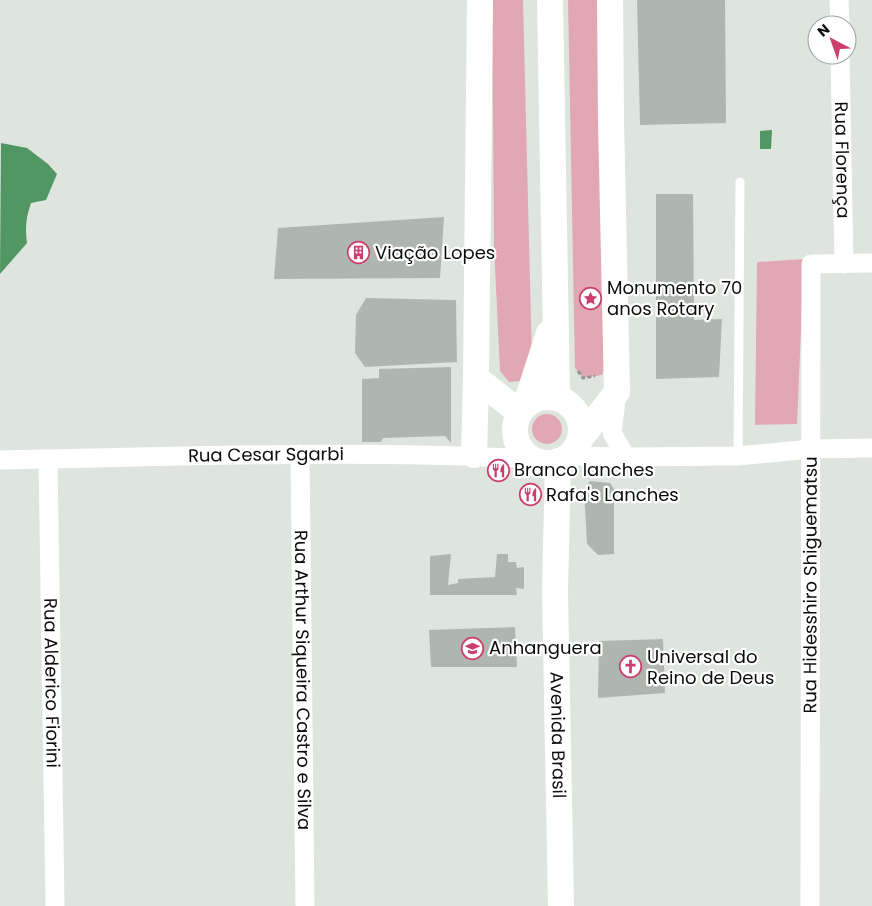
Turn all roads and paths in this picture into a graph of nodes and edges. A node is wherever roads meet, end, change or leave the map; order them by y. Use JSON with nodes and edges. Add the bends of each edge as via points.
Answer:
{"nodes":[{"id":1,"x":480,"y":0,"type":"edge"},
{"id":2,"x":550,"y":0,"type":"edge"},
{"id":3,"x":610,"y":0,"type":"edge"},
{"id":4,"x":839,"y":0,"type":"edge"},
{"id":5,"x":840,"y":15,"type":"edge"},
{"id":6,"x":840,"y":65,"type":"edge"},
{"id":7,"x":740,"y":182,"type":"dead end"},
{"id":8,"x":872,"y":263,"type":"edge"},
{"id":9,"x":844,"y":264,"type":"junction"},
{"id":10,"x":555,"y":319,"type":"junction"},
{"id":11,"x":476,"y":378,"type":"junction"},
{"id":12,"x":617,"y":392,"type":"junction"},
{"id":13,"x":559,"y":399,"type":"junction"},
{"id":14,"x":520,"y":413,"type":"junction"},
{"id":15,"x":872,"y":448,"type":"edge"},
{"id":16,"x":811,"y":449,"type":"junction"},
{"id":17,"x":300,"y":454,"type":"junction"},
{"id":18,"x":474,"y":455,"type":"junction"},
{"id":19,"x":556,"y":456,"type":"junction"},
{"id":20,"x":738,"y":456,"type":"junction"},
{"id":21,"x":626,"y":457,"type":"junction"},
{"id":22,"x":48,"y":459,"type":"junction"},
{"id":23,"x":0,"y":460,"type":"edge"},
{"id":24,"x":55,"y":906,"type":"edge"},
{"id":25,"x":305,"y":906,"type":"edge"},
{"id":26,"x":561,"y":906,"type":"edge"},
{"id":27,"x":810,"y":906,"type":"edge"}],
"edges":[{"from":1,"to":11,"type":"street"},
{"from":2,"to":10,"type":"street"},
{"from":3,"to":12,"type":"street"},
{"from":4,"to":5,"type":"street"},
{"from":6,"to":9,"type":"street","name":"Rua Florença"},
{"from":7,"to":20,"type":"lane"},
{"from":8,"to":9,"type":"street"},
{"from":9,"to":16,"type":"street","name":"Rua Hidesshiro Shiguematsu","via":[[811,264]]},
{"from":10,"to":13,"type":"street"},
{"from":10,"to":14,"type":"street"},
{"from":11,"to":14,"type":"street"},
{"from":11,"to":18,"type":"street"},
{"from":12,"to":13,"type":"street"},
{"from":12,"to":19,"type":"street"},
{"from":12,"to":21,"type":"street","via":[[612,433]]},
{"from":13,"to":14,"type":"street","via":[[546,396]]},
{"from":13,"to":19,"type":"street","via":[[574,409],[581,428]]},
{"from":14,"to":18,"type":"street"},
{"from":14,"to":19,"type":"street","via":[[515,433],[523,452]]},
{"from":15,"to":16,"type":"street","name":"Rua Cesar Sgarbi"},
{"from":16,"to":20,"type":"street","name":"Rua Cesar Sgarbi"},
{"from":16,"to":27,"type":"street","name":"Rua Hidesshiro Shiguematsu"},
{"from":17,"to":18,"type":"street","name":"Rua Cesar Sgarbi"},
{"from":17,"to":22,"type":"street","name":"Rua Cesar Sgarbi"},
{"from":17,"to":25,"type":"street","name":"Rua Arthur Siqueira Castro e Silva"},
{"from":18,"to":19,"type":"street","name":"Rua Cesar Sgarbi"},
{"from":19,"to":21,"type":"street","name":"Rua Cesar Sgarbi"},
{"from":19,"to":26,"type":"street","name":"Avenida Brasil"},
{"from":20,"to":21,"type":"street","name":"Rua Cesar Sgarbi"},
{"from":22,"to":23,"type":"street","name":"Rua Cesar Sgarbi"},
{"from":22,"to":24,"type":"street","name":"Rua Alderico Fiorini"}]}
